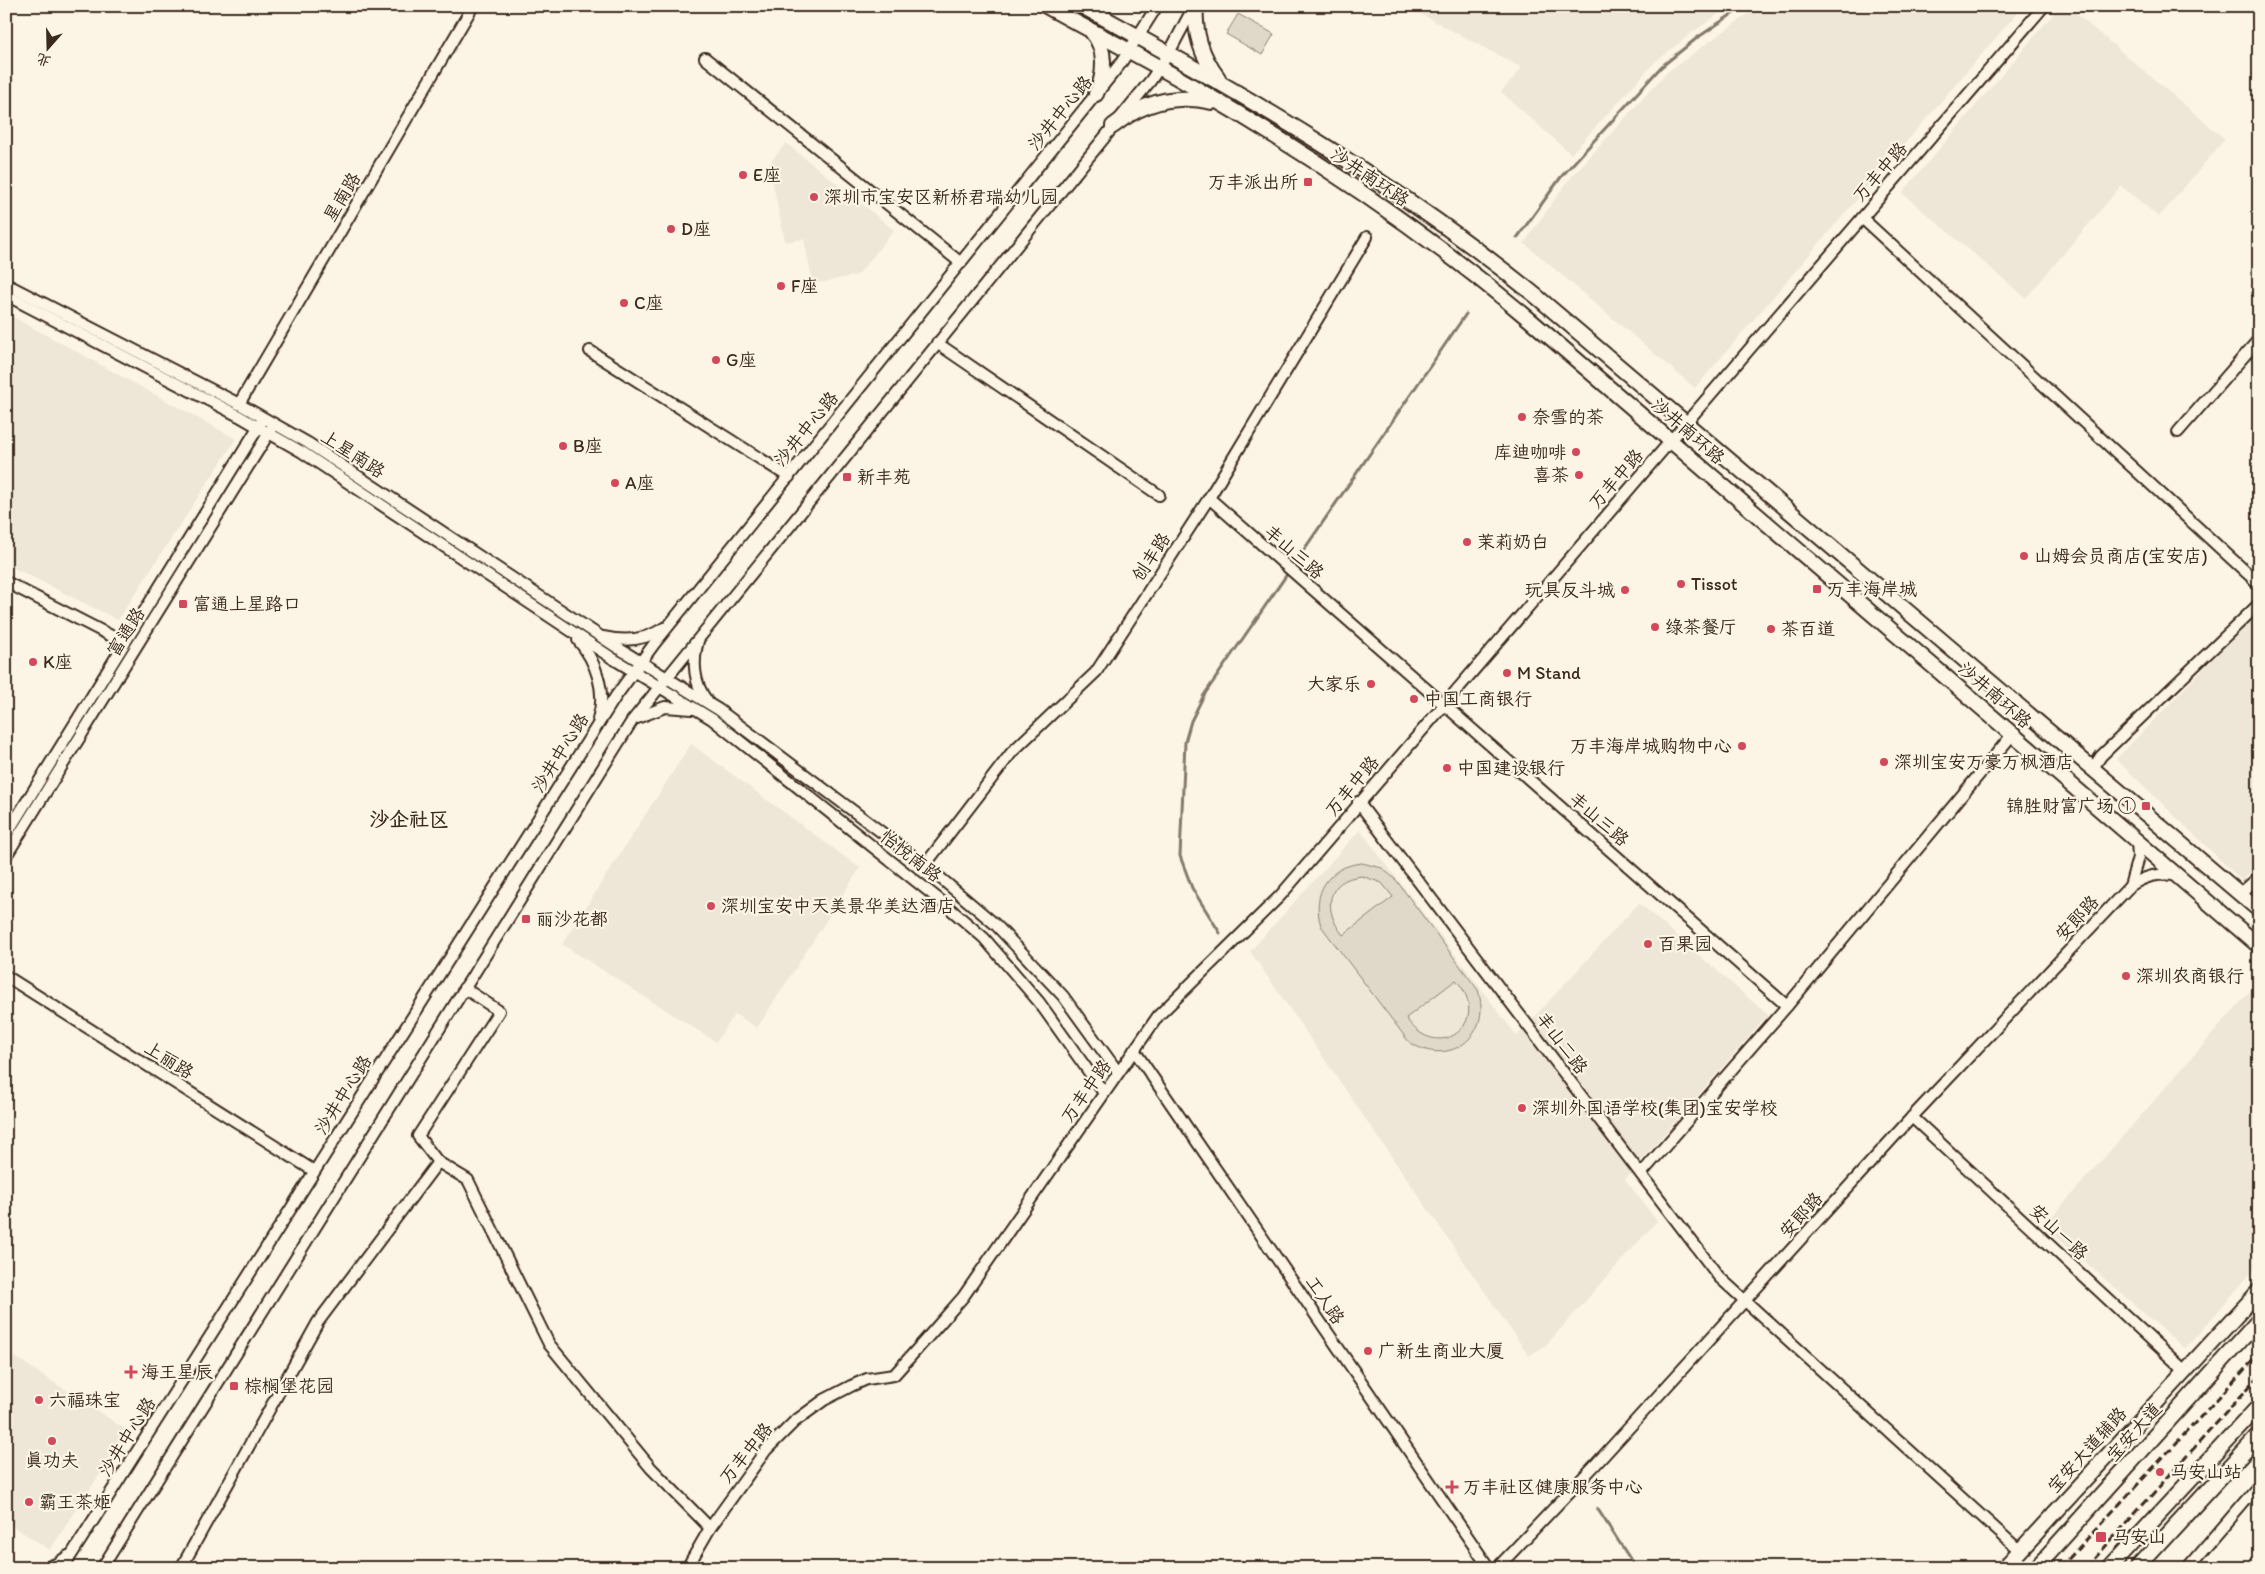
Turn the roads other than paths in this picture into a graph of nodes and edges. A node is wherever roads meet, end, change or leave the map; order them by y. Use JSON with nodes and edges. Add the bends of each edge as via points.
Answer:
{"nodes":[{"id":1,"x":473,"y":6,"type":"edge"},
{"id":2,"x":1046,"y":6,"type":"edge"},
{"id":3,"x":1082,"y":6,"type":"edge"},
{"id":4,"x":1157,"y":6,"type":"edge"},
{"id":5,"x":1195,"y":6,"type":"edge"},
{"id":6,"x":2044,"y":6,"type":"edge"},
{"id":7,"x":1089,"y":30,"type":"junction"},
{"id":8,"x":1140,"y":37,"type":"junction"},
{"id":9,"x":1130,"y":52,"type":"junction"},
{"id":10,"x":1169,"y":53,"type":"junction"},
{"id":11,"x":705,"y":58,"type":"dead end"},
{"id":12,"x":1159,"y":68,"type":"junction"},
{"id":13,"x":1222,"y":83,"type":"junction"},
{"id":14,"x":1096,"y":94,"type":"junction"},
{"id":15,"x":1225,"y":106,"type":"junction"},
{"id":16,"x":1278,"y":116,"type":"junction"},
{"id":17,"x":1113,"y":126,"type":"junction"},
{"id":18,"x":1267,"y":132,"type":"junction"},
{"id":19,"x":1862,"y":218,"type":"junction"},
{"id":20,"x":1367,"y":237,"type":"dead end"},
{"id":21,"x":961,"y":263,"type":"junction"},
{"id":22,"x":6,"y":284,"type":"edge"},
{"id":23,"x":6,"y":296,"type":"edge"},
{"id":24,"x":2259,"y":339,"type":"edge"},
{"id":25,"x":937,"y":343,"type":"junction"},
{"id":26,"x":590,"y":351,"type":"dead end"},
{"id":27,"x":239,"y":404,"type":"junction"},
{"id":28,"x":261,"y":422,"type":"junction"},
{"id":29,"x":1686,"y":423,"type":"junction"},
{"id":30,"x":272,"y":428,"type":"junction"},
{"id":31,"x":2178,"y":432,"type":"dead end"},
{"id":32,"x":1670,"y":440,"type":"junction"},
{"id":33,"x":789,"y":477,"type":"junction"},
{"id":34,"x":1159,"y":495,"type":"dead end"},
{"id":35,"x":1209,"y":498,"type":"junction"},
{"id":36,"x":6,"y":582,"type":"edge"},
{"id":37,"x":2259,"y":584,"type":"edge"},
{"id":38,"x":2259,"y":604,"type":"edge"},
{"id":39,"x":671,"y":623,"type":"junction"},
{"id":40,"x":567,"y":628,"type":"junction"},
{"id":41,"x":597,"y":634,"type":"junction"},
{"id":42,"x":700,"y":635,"type":"junction"},
{"id":43,"x":125,"y":642,"type":"junction"},
{"id":44,"x":640,"y":662,"type":"junction"},
{"id":45,"x":634,"y":672,"type":"junction"},
{"id":46,"x":666,"y":677,"type":"junction"},
{"id":47,"x":659,"y":686,"type":"junction"},
{"id":48,"x":709,"y":704,"type":"junction"},
{"id":49,"x":1443,"y":704,"type":"junction"},
{"id":50,"x":700,"y":712,"type":"junction"},
{"id":51,"x":632,"y":721,"type":"junction"},
{"id":52,"x":594,"y":729,"type":"junction"},
{"id":53,"x":2012,"y":734,"type":"junction"},
{"id":54,"x":2093,"y":768,"type":"junction"},
{"id":55,"x":1358,"y":802,"type":"junction"},
{"id":56,"x":6,"y":836,"type":"edge"},
{"id":57,"x":2137,"y":842,"type":"junction"},
{"id":58,"x":6,"y":856,"type":"edge"},
{"id":59,"x":924,"y":865,"type":"junction"},
{"id":60,"x":2176,"y":875,"type":"junction"},
{"id":61,"x":2259,"y":877,"type":"edge"},
{"id":62,"x":2130,"y":886,"type":"junction"},
{"id":63,"x":2240,"y":894,"type":"junction"},
{"id":64,"x":2259,"y":910,"type":"edge"},
{"id":65,"x":2259,"y":946,"type":"edge"},
{"id":66,"x":6,"y":976,"type":"edge"},
{"id":67,"x":464,"y":988,"type":"junction"},
{"id":68,"x":1787,"y":1006,"type":"junction"},
{"id":69,"x":1134,"y":1050,"type":"junction"},
{"id":70,"x":1118,"y":1072,"type":"junction"},
{"id":71,"x":1104,"y":1093,"type":"junction"},
{"id":72,"x":1912,"y":1117,"type":"junction"},
{"id":73,"x":438,"y":1162,"type":"junction"},
{"id":74,"x":314,"y":1171,"type":"junction"},
{"id":75,"x":1641,"y":1174,"type":"junction"},
{"id":76,"x":2259,"y":1291,"type":"edge"},
{"id":77,"x":1744,"y":1300,"type":"junction"},
{"id":78,"x":2259,"y":1320,"type":"edge"},
{"id":79,"x":2184,"y":1370,"type":"junction"},
{"id":80,"x":2259,"y":1406,"type":"edge"},
{"id":81,"x":2259,"y":1435,"type":"edge"},
{"id":82,"x":2259,"y":1485,"type":"edge"},
{"id":83,"x":710,"y":1528,"type":"junction"},
{"id":84,"x":74,"y":1550,"type":"junction"},
{"id":85,"x":2020,"y":1550,"type":"junction"},
{"id":86,"x":46,"y":1568,"type":"edge"},
{"id":87,"x":63,"y":1568,"type":"edge"},
{"id":88,"x":102,"y":1568,"type":"edge"},
{"id":89,"x":181,"y":1568,"type":"edge"},
{"id":90,"x":687,"y":1568,"type":"edge"},
{"id":91,"x":1489,"y":1568,"type":"edge"},
{"id":92,"x":1497,"y":1568,"type":"edge"},
{"id":93,"x":2004,"y":1568,"type":"edge"},
{"id":94,"x":2036,"y":1568,"type":"edge"},
{"id":95,"x":2108,"y":1568,"type":"edge"},
{"id":96,"x":2137,"y":1568,"type":"edge"},
{"id":97,"x":2188,"y":1568,"type":"edge"}],
"edges":[{"from":1,"to":27,"type":"street","name":"星南路"},
{"from":2,"to":7,"type":"main road","name":"沙井南环路"},
{"from":3,"to":8,"type":"main road","name":"沙井南环路"},
{"from":4,"to":8,"type":"street","name":"沙井中心路"},
{"from":5,"to":10,"type":"street"},
{"from":5,"to":13,"type":"main road","via":[[1201,47],[1209,66]]},
{"from":6,"to":19,"type":"street","name":"万丰中路"},
{"from":7,"to":9,"type":"main road","name":"沙井南环路"},
{"from":7,"to":14,"type":"main road","via":[[1102,54],[1102,75]]},
{"from":8,"to":9,"type":"street","name":"沙井中心路"},
{"from":8,"to":10,"type":"main road","name":"沙井南环路"},
{"from":9,"to":12,"type":"main road","name":"沙井南环路"},
{"from":9,"to":14,"type":"street","name":"沙井中心路"},
{"from":10,"to":12,"type":"street"},
{"from":10,"to":13,"type":"main road","name":"沙井南环路"},
{"from":11,"to":21,"type":"street"},
{"from":12,"to":15,"type":"main road","name":"沙井南环路"},
{"from":12,"to":17,"type":"street"},
{"from":13,"to":16,"type":"main road","name":"沙井南环路"},
{"from":14,"to":21,"type":"street","name":"沙井中心路"},
{"from":15,"to":17,"type":"main road","via":[[1191,98],[1162,100],[1137,110]]},
{"from":15,"to":18,"type":"main road","name":"沙井南环路"},
{"from":16,"to":18,"type":"main road","via":[[1269,114],[1264,118],[1262,124]]},
{"from":16,"to":29,"type":"main road","name":"沙井南环路","via":[[1388,186],[1476,248]]},
{"from":17,"to":25,"type":"street"},
{"from":18,"to":32,"type":"main road","name":"沙井南环路","via":[[1458,261]]},
{"from":19,"to":29,"type":"street","name":"万丰中路"},
{"from":19,"to":37,"type":"street"},
{"from":20,"to":35,"type":"street","name":"创丰路"},
{"from":21,"to":33,"type":"street","name":"沙井中心路"},
{"from":22,"to":27,"type":"street","name":"上星南路"},
{"from":23,"to":28,"type":"street","name":"上星南路"},
{"from":24,"to":31,"type":"street"},
{"from":25,"to":34,"type":"street"},
{"from":25,"to":42,"type":"street"},
{"from":26,"to":33,"type":"street"},
{"from":27,"to":28,"type":"street","name":"上星南路"},
{"from":28,"to":30,"type":"street","name":"上星南路"},
{"from":28,"to":43,"type":"street","name":"富通路"},
{"from":29,"to":32,"type":"street","name":"万丰中路"},
{"from":29,"to":54,"type":"main road","name":"沙井南环路"},
{"from":30,"to":40,"type":"street","name":"上星南路","via":[[302,452]]},
{"from":30,"to":41,"type":"street","name":"上星南路","via":[[316,449]]},
{"from":30,"to":58,"type":"street","name":"富通路"},
{"from":32,"to":49,"type":"street","name":"万丰中路"},
{"from":32,"to":53,"type":"main road","name":"沙井南环路"},
{"from":33,"to":39,"type":"street","name":"沙井中心路"},
{"from":35,"to":49,"type":"street","name":"丰山三路"},
{"from":35,"to":59,"type":"street","name":"创丰路","via":[[1096,672],[1012,752]]},
{"from":36,"to":43,"type":"street"},
{"from":38,"to":54,"type":"street"},
{"from":39,"to":41,"type":"street","via":[[660,631],[636,639],[621,640]]},
{"from":39,"to":44,"type":"street","name":"沙井中心路"},
{"from":40,"to":45,"type":"street","name":"上星南路"},
{"from":40,"to":52,"type":"street","via":[[587,651],[598,678],[601,707]]},
{"from":41,"to":44,"type":"street","name":"上星南路"},
{"from":42,"to":46,"type":"street"},
{"from":42,"to":48,"type":"street","via":[[695,674]]},
{"from":43,"to":56,"type":"street","name":"富通路"},
{"from":44,"to":45,"type":"street","name":"沙井中心路"},
{"from":44,"to":46,"type":"street","name":"上星南路"},
{"from":45,"to":47,"type":"street","name":"上星南路"},
{"from":45,"to":52,"type":"street","name":"沙井中心路"},
{"from":46,"to":47,"type":"street"},
{"from":46,"to":48,"type":"street","name":"怡悦南路"},
{"from":47,"to":50,"type":"street","name":"怡悦南路"},
{"from":47,"to":51,"type":"street"},
{"from":48,"to":59,"type":"street","name":"怡悦南路"},
{"from":49,"to":55,"type":"street","name":"万丰中路"},
{"from":49,"to":68,"type":"street","name":"丰山三路"},
{"from":50,"to":51,"type":"street","via":[[686,707],[665,707]]},
{"from":50,"to":71,"type":"street","name":"怡悦南路","via":[[942,901],[984,938],[1039,1002]]},
{"from":51,"to":67,"type":"street"},
{"from":52,"to":74,"type":"street","name":"沙井中心路"},
{"from":53,"to":57,"type":"main road","name":"沙井南环路"},
{"from":53,"to":68,"type":"street"},
{"from":54,"to":63,"type":"main road","name":"沙井南环路"},
{"from":55,"to":69,"type":"street","name":"万丰中路","via":[[1280,896],[1168,1004]]},
{"from":55,"to":75,"type":"street","name":"丰山二路"},
{"from":57,"to":60,"type":"main road","name":"沙井南环路"},
{"from":57,"to":62,"type":"street","name":"安郎路","via":[[2138,857]]},
{"from":59,"to":70,"type":"street","name":"怡悦南路","via":[[996,925],[1063,996]]},
{"from":60,"to":62,"type":"street","name":"安郎路","via":[[2157,874]]},
{"from":60,"to":65,"type":"main road","name":"沙井南环路"},
{"from":61,"to":63,"type":"street"},
{"from":62,"to":72,"type":"street","name":"安郎路"},
{"from":63,"to":64,"type":"main road","name":"沙井南环路"},
{"from":66,"to":74,"type":"street","name":"上丽路"},
{"from":67,"to":73,"type":"street","via":[[499,1011],[418,1136]]},
{"from":67,"to":88,"type":"street"},
{"from":68,"to":75,"type":"street"},
{"from":69,"to":70,"type":"street","name":"万丰中路"},
{"from":69,"to":91,"type":"street","name":"工人路"},
{"from":70,"to":71,"type":"street","name":"万丰中路"},
{"from":71,"to":83,"type":"street","name":"万丰中路","via":[[963,1297],[914,1353],[894,1375],[868,1379],[851,1386],[824,1400],[794,1422],[766,1450]]},
{"from":72,"to":77,"type":"street","name":"安郎路"},
{"from":72,"to":79,"type":"street","name":"安山一路"},
{"from":73,"to":83,"type":"street","via":[[468,1180],[549,1344],[651,1468]]},
{"from":73,"to":89,"type":"street","via":[[318,1322]]},
{"from":74,"to":84,"type":"street","name":"沙井中心路"},
{"from":75,"to":77,"type":"street","name":"丰山二路","via":[[1719,1278]]},
{"from":76,"to":79,"type":"main road","name":"宝安大道辅路"},
{"from":77,"to":85,"type":"street","name":"丰山二路"},
{"from":77,"to":92,"type":"street","name":"安郎路"},
{"from":78,"to":94,"type":"main road","name":"宝安大道"},
{"from":79,"to":85,"type":"main road","name":"宝安大道辅路"},
{"from":80,"to":95,"type":"main road"},
{"from":81,"to":96,"type":"main road"},
{"from":82,"to":97,"type":"street"},
{"from":83,"to":90,"type":"street","name":"万丰中路"},
{"from":84,"to":86,"type":"street"},
{"from":84,"to":87,"type":"street","name":"沙井中心路"},
{"from":85,"to":93,"type":"main road","name":"宝安大道辅路"}]}
